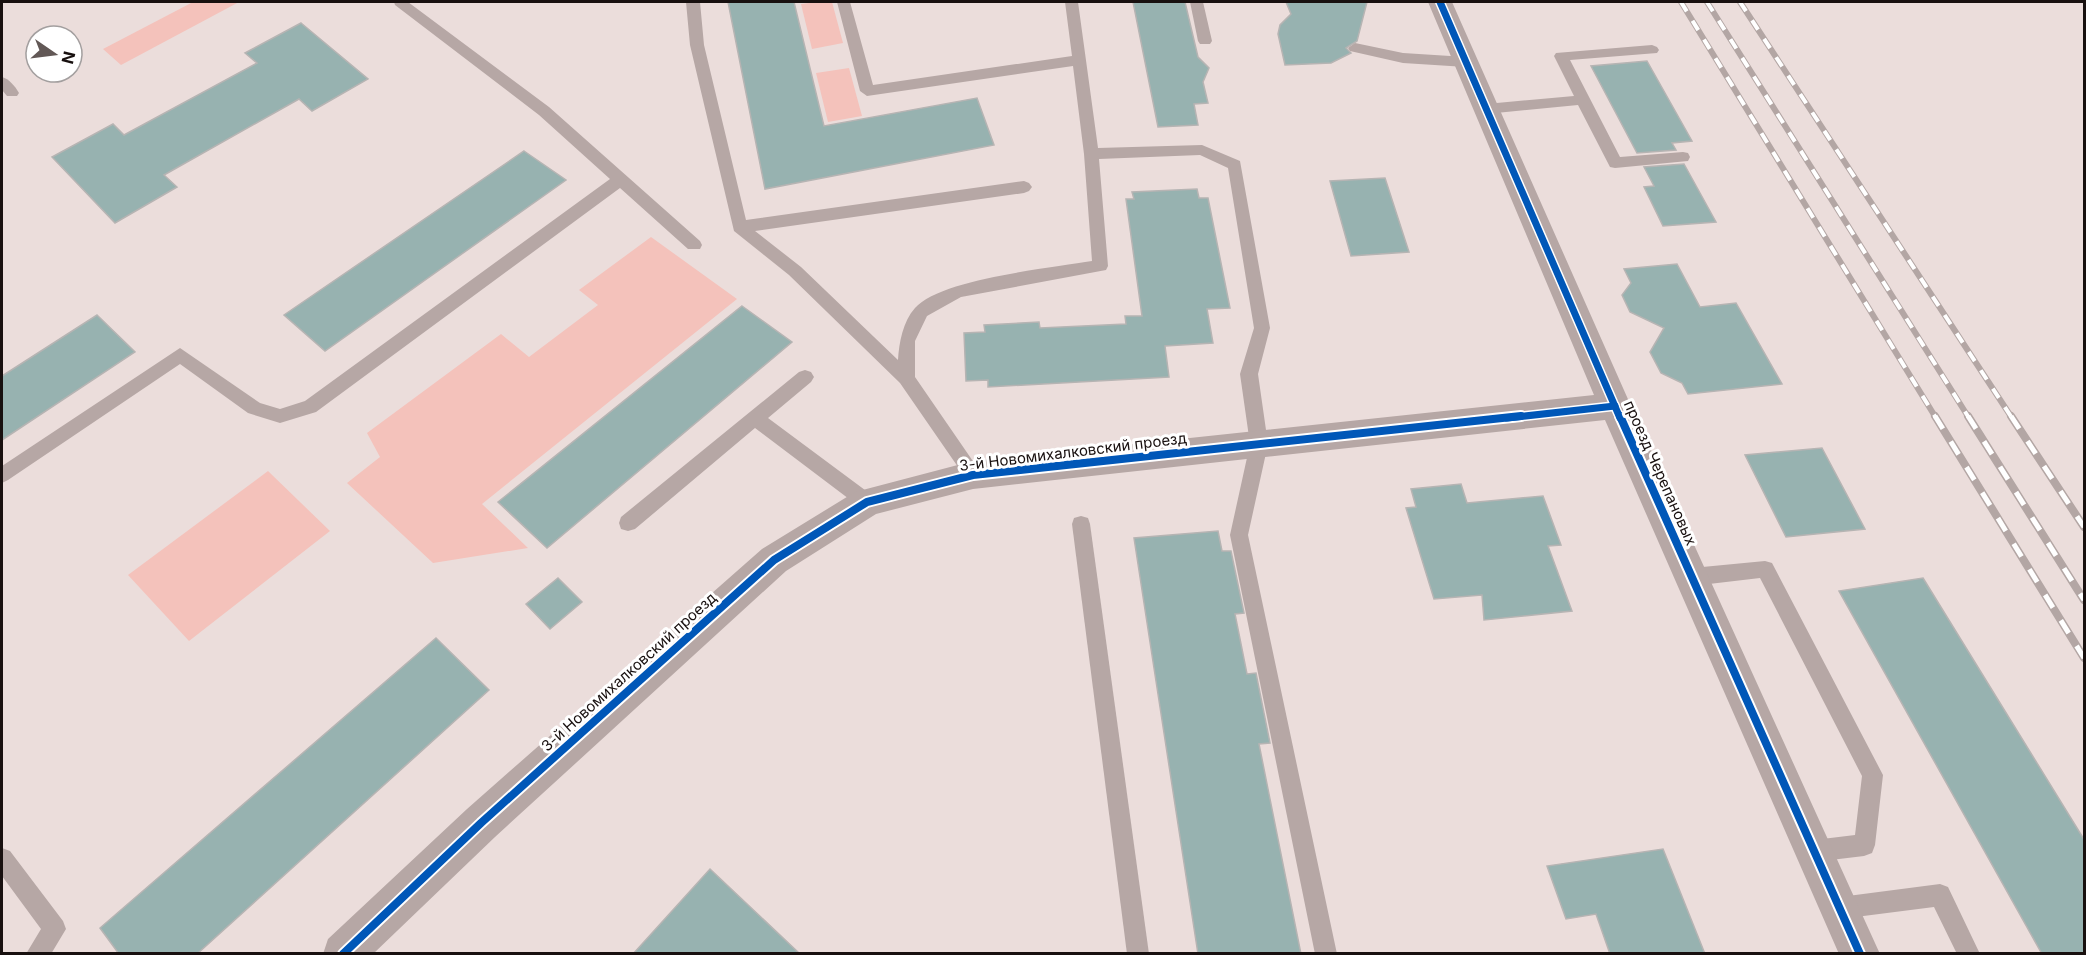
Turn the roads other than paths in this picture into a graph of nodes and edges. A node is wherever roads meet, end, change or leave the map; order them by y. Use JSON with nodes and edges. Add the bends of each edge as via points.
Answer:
{"nodes":[{"id":1,"x":400,"y":2,"type":"edge"},
{"id":2,"x":693,"y":2,"type":"edge"},
{"id":3,"x":843,"y":2,"type":"edge"},
{"id":4,"x":1072,"y":2,"type":"edge"},
{"id":5,"x":1196,"y":2,"type":"edge"},
{"id":6,"x":1440,"y":2,"type":"edge"},
{"id":7,"x":1205,"y":41,"type":"dead end"},
{"id":8,"x":1355,"y":48,"type":"dead end"},
{"id":9,"x":1652,"y":50,"type":"dead end"},
{"id":10,"x":1080,"y":60,"type":"junction"},
{"id":11,"x":1466,"y":63,"type":"junction"},
{"id":12,"x":2,"y":82,"type":"edge"},
{"id":13,"x":12,"y":93,"type":"dead end"},
{"id":14,"x":1583,"y":100,"type":"junction"},
{"id":15,"x":1486,"y":109,"type":"junction"},
{"id":16,"x":1091,"y":154,"type":"junction"},
{"id":17,"x":1683,"y":157,"type":"dead end"},
{"id":18,"x":621,"y":179,"type":"junction"},
{"id":19,"x":1024,"y":187,"type":"dead end"},
{"id":20,"x":740,"y":227,"type":"junction"},
{"id":21,"x":694,"y":245,"type":"dead end"},
{"id":22,"x":805,"y":377,"type":"dead end"},
{"id":23,"x":906,"y":378,"type":"junction"},
{"id":24,"x":1616,"y":406,"type":"junction"},
{"id":25,"x":755,"y":418,"type":"junction"},
{"id":26,"x":1259,"y":444,"type":"junction"},
{"id":27,"x":973,"y":475,"type":"junction"},
{"id":28,"x":2,"y":476,"type":"edge"},
{"id":29,"x":867,"y":502,"type":"junction"},
{"id":30,"x":628,"y":524,"type":"dead end"},
{"id":31,"x":1081,"y":524,"type":"dead end"},
{"id":32,"x":1692,"y":577,"type":"junction"},
{"id":33,"x":1814,"y":851,"type":"junction"},
{"id":34,"x":2,"y":859,"type":"edge"},
{"id":35,"x":1840,"y":908,"type":"junction"},
{"id":36,"x":37,"y":954,"type":"edge"},
{"id":37,"x":343,"y":954,"type":"edge"},
{"id":38,"x":1138,"y":954,"type":"edge"},
{"id":39,"x":1326,"y":954,"type":"edge"},
{"id":40,"x":1860,"y":954,"type":"edge"},
{"id":41,"x":1969,"y":954,"type":"edge"}],
"edges":[{"from":1,"to":18,"type":"lane","via":[[544,111]]},
{"from":2,"to":20,"type":"lane","via":[[697,45]]},
{"from":3,"to":10,"type":"lane","via":[[867,91]]},
{"from":4,"to":10,"type":"lane"},
{"from":5,"to":7,"type":"lane"},
{"from":6,"to":11,"type":"street","name":"проезд Черепановых"},
{"from":8,"to":11,"type":"lane","via":[[1403,58]]},
{"from":9,"to":14,"type":"lane","via":[[1561,56]]},
{"from":10,"to":16,"type":"lane"},
{"from":11,"to":15,"type":"street","name":"проезд Черепановых"},
{"from":12,"to":13,"type":"lane"},
{"from":14,"to":15,"type":"lane"},
{"from":14,"to":17,"type":"lane","via":[[1615,163]]},
{"from":15,"to":24,"type":"street","name":"проезд Черепановых"},
{"from":16,"to":23,"type":"lane","via":[[1100,266],[957,291],[948,296],[921,312],[907,341]]},
{"from":16,"to":26,"type":"lane","via":[[1202,150],[1235,165],[1262,328],[1249,374]]},
{"from":18,"to":21,"type":"lane"},
{"from":18,"to":28,"type":"lane","via":[[310,407],[280,416],[254,408],[180,355]]},
{"from":19,"to":20,"type":"lane"},
{"from":20,"to":23,"type":"lane","via":[[795,271]]},
{"from":22,"to":25,"type":"lane"},
{"from":23,"to":27,"type":"lane"},
{"from":24,"to":26,"type":"street","name":"3-й Новомихалковский проезд"},
{"from":24,"to":32,"type":"street","name":"проезд Черепановых"},
{"from":25,"to":29,"type":"lane"},
{"from":25,"to":30,"type":"lane"},
{"from":26,"to":27,"type":"street","name":"3-й Новомихалковский проезд"},
{"from":26,"to":39,"type":"lane","via":[[1239,536]]},
{"from":27,"to":29,"type":"street","name":"3-й Новомихалковский проезд"},
{"from":29,"to":37,"type":"street","name":"3-й Новомихалковский проезд","via":[[774,560],[481,823]]},
{"from":31,"to":38,"type":"lane"},
{"from":32,"to":33,"type":"street","name":"проезд Черепановых"},
{"from":32,"to":33,"type":"lane","via":[[1766,569],[1873,775],[1864,845]]},
{"from":33,"to":35,"type":"street","name":"проезд Черепановых"},
{"from":34,"to":36,"type":"lane","via":[[55,929]]},
{"from":35,"to":40,"type":"street","name":"проезд Черепановых"},
{"from":35,"to":41,"type":"lane","via":[[1940,895]]}]}
